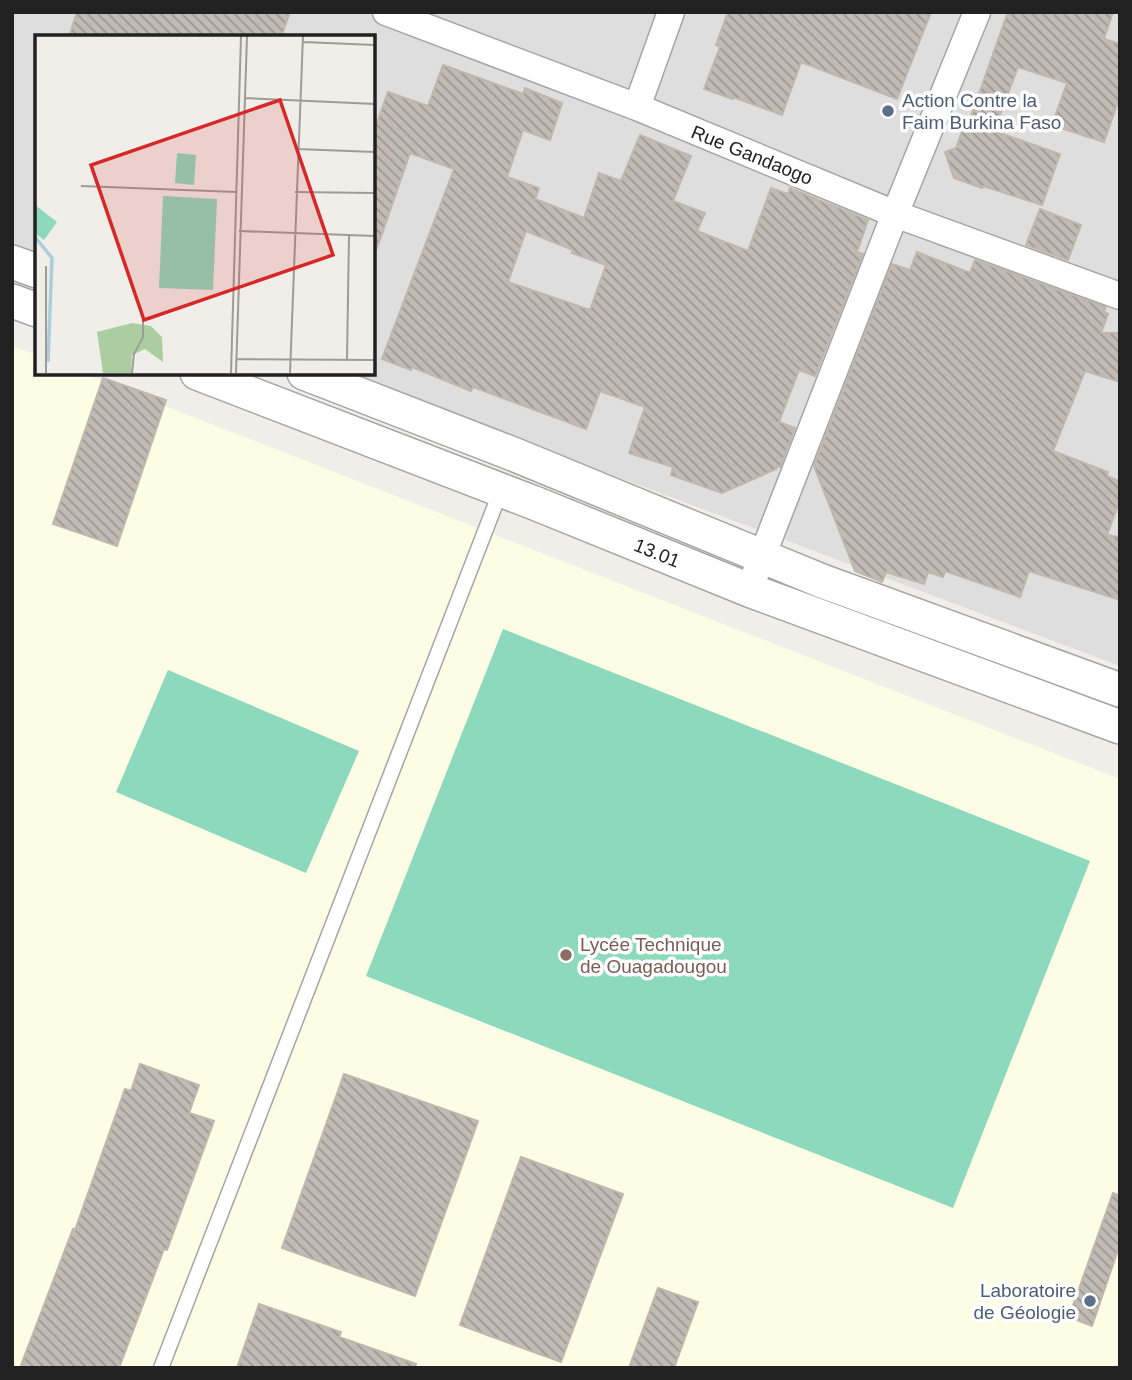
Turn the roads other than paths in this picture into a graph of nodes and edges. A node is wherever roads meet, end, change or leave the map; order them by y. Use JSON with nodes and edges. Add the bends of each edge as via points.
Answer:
{"nodes":[{"id":1,"x":386,"y":12,"type":"edge"},
{"id":2,"x":671,"y":12,"type":"edge"},
{"id":3,"x":977,"y":12,"type":"edge"},
{"id":4,"x":637,"y":107,"type":"junction"},
{"id":5,"x":895,"y":214,"type":"junction"},
{"id":6,"x":12,"y":262,"type":"edge"},
{"id":7,"x":35,"y":270,"type":"edge"},
{"id":8,"x":1120,"y":296,"type":"edge"},
{"id":9,"x":12,"y":301,"type":"edge"},
{"id":10,"x":35,"y":309,"type":"edge"},
{"id":11,"x":200,"y":374,"type":"edge"},
{"id":12,"x":307,"y":374,"type":"edge"},
{"id":13,"x":501,"y":490,"type":"junction"},
{"id":14,"x":763,"y":556,"type":"junction"},
{"id":15,"x":749,"y":590,"type":"junction"},
{"id":16,"x":1120,"y":690,"type":"edge"},
{"id":17,"x":1120,"y":727,"type":"edge"},
{"id":18,"x":161,"y":1368,"type":"edge"}],
"edges":[{"from":1,"to":4,"type":"street","name":"Rue Gandaogo"},
{"from":2,"to":4,"type":"street"},
{"from":3,"to":5,"type":"street"},
{"from":4,"to":5,"type":"street","name":"Rue Gandaogo"},
{"from":5,"to":8,"type":"street","name":"Rue Gandaogo"},
{"from":5,"to":14,"type":"street"},
{"from":6,"to":7,"type":"street"},
{"from":9,"to":10,"type":"street"},
{"from":11,"to":13,"type":"street","name":"13.01"},
{"from":12,"to":14,"type":"street","name":"13.01"},
{"from":13,"to":15,"type":"street","name":"13.01"},
{"from":13,"to":18,"type":"lane"},
{"from":14,"to":15,"type":"street"},
{"from":14,"to":16,"type":"street","name":"13.01"},
{"from":15,"to":17,"type":"street","name":"13.01"}]}
